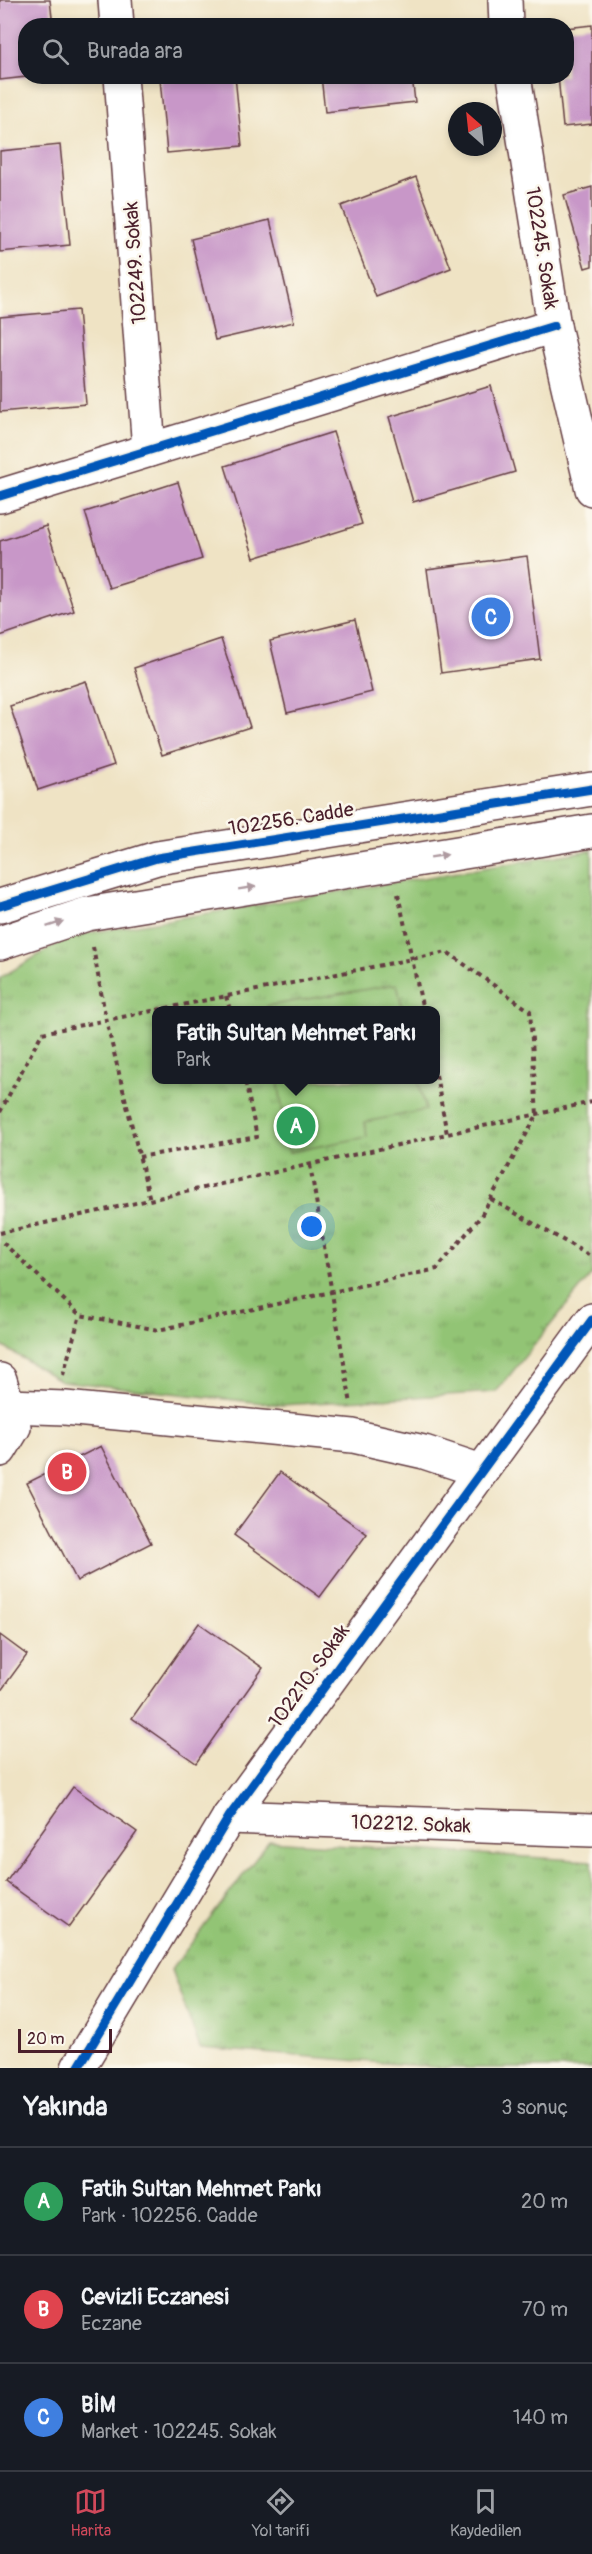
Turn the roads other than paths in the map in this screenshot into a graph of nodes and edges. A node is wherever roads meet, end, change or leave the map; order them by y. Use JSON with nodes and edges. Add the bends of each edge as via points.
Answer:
{"nodes":[{"id":1,"x":115,"y":0,"type":"edge"},
{"id":2,"x":505,"y":0,"type":"edge"},
{"id":3,"x":116,"y":18,"type":"edge"},
{"id":4,"x":506,"y":18,"type":"edge"},
{"id":5,"x":122,"y":84,"type":"edge"},
{"id":6,"x":515,"y":84,"type":"edge"},
{"id":7,"x":554,"y":326,"type":"junction"},
{"id":8,"x":149,"y":450,"type":"junction"},
{"id":9,"x":592,"y":489,"type":"edge"},
{"id":10,"x":0,"y":495,"type":"edge"},
{"id":11,"x":592,"y":789,"type":"edge"},
{"id":12,"x":592,"y":831,"type":"edge"},
{"id":13,"x":0,"y":906,"type":"edge"},
{"id":14,"x":0,"y":943,"type":"edge"},
{"id":15,"x":592,"y":1320,"type":"edge"},
{"id":16,"x":4,"y":1393,"type":"edge"},
{"id":17,"x":0,"y":1449,"type":"edge"},
{"id":18,"x":481,"y":1471,"type":"junction"},
{"id":19,"x":229,"y":1817,"type":"junction"},
{"id":20,"x":592,"y":1830,"type":"edge"},
{"id":21,"x":78,"y":2068,"type":"edge"}],
"edges":[{"from":1,"to":3,"type":"street"},
{"from":2,"to":4,"type":"street"},
{"from":5,"to":8,"type":"street","name":"102249. Sokak"},
{"from":6,"to":7,"type":"street","name":"102245. Sokak"},
{"from":7,"to":8,"type":"street"},
{"from":7,"to":9,"type":"street","name":"102245. Sokak"},
{"from":8,"to":10,"type":"street"},
{"from":11,"to":13,"type":"street","name":"102256. Cadde","via":[[157,858]]},
{"from":14,"to":12,"type":"street","one_way":true,"via":[[87,914]]},
{"from":15,"to":18,"type":"street","name":"102210. Sokak"},
{"from":16,"to":17,"type":"street","via":[[14,1427]]},
{"from":16,"to":18,"type":"street","via":[[65,1408],[353,1436],[424,1452]]},
{"from":18,"to":19,"type":"street","name":"102210. Sokak"},
{"from":19,"to":20,"type":"street","name":"102212. Sokak"},
{"from":19,"to":21,"type":"street","name":"102210. Sokak"}]}
